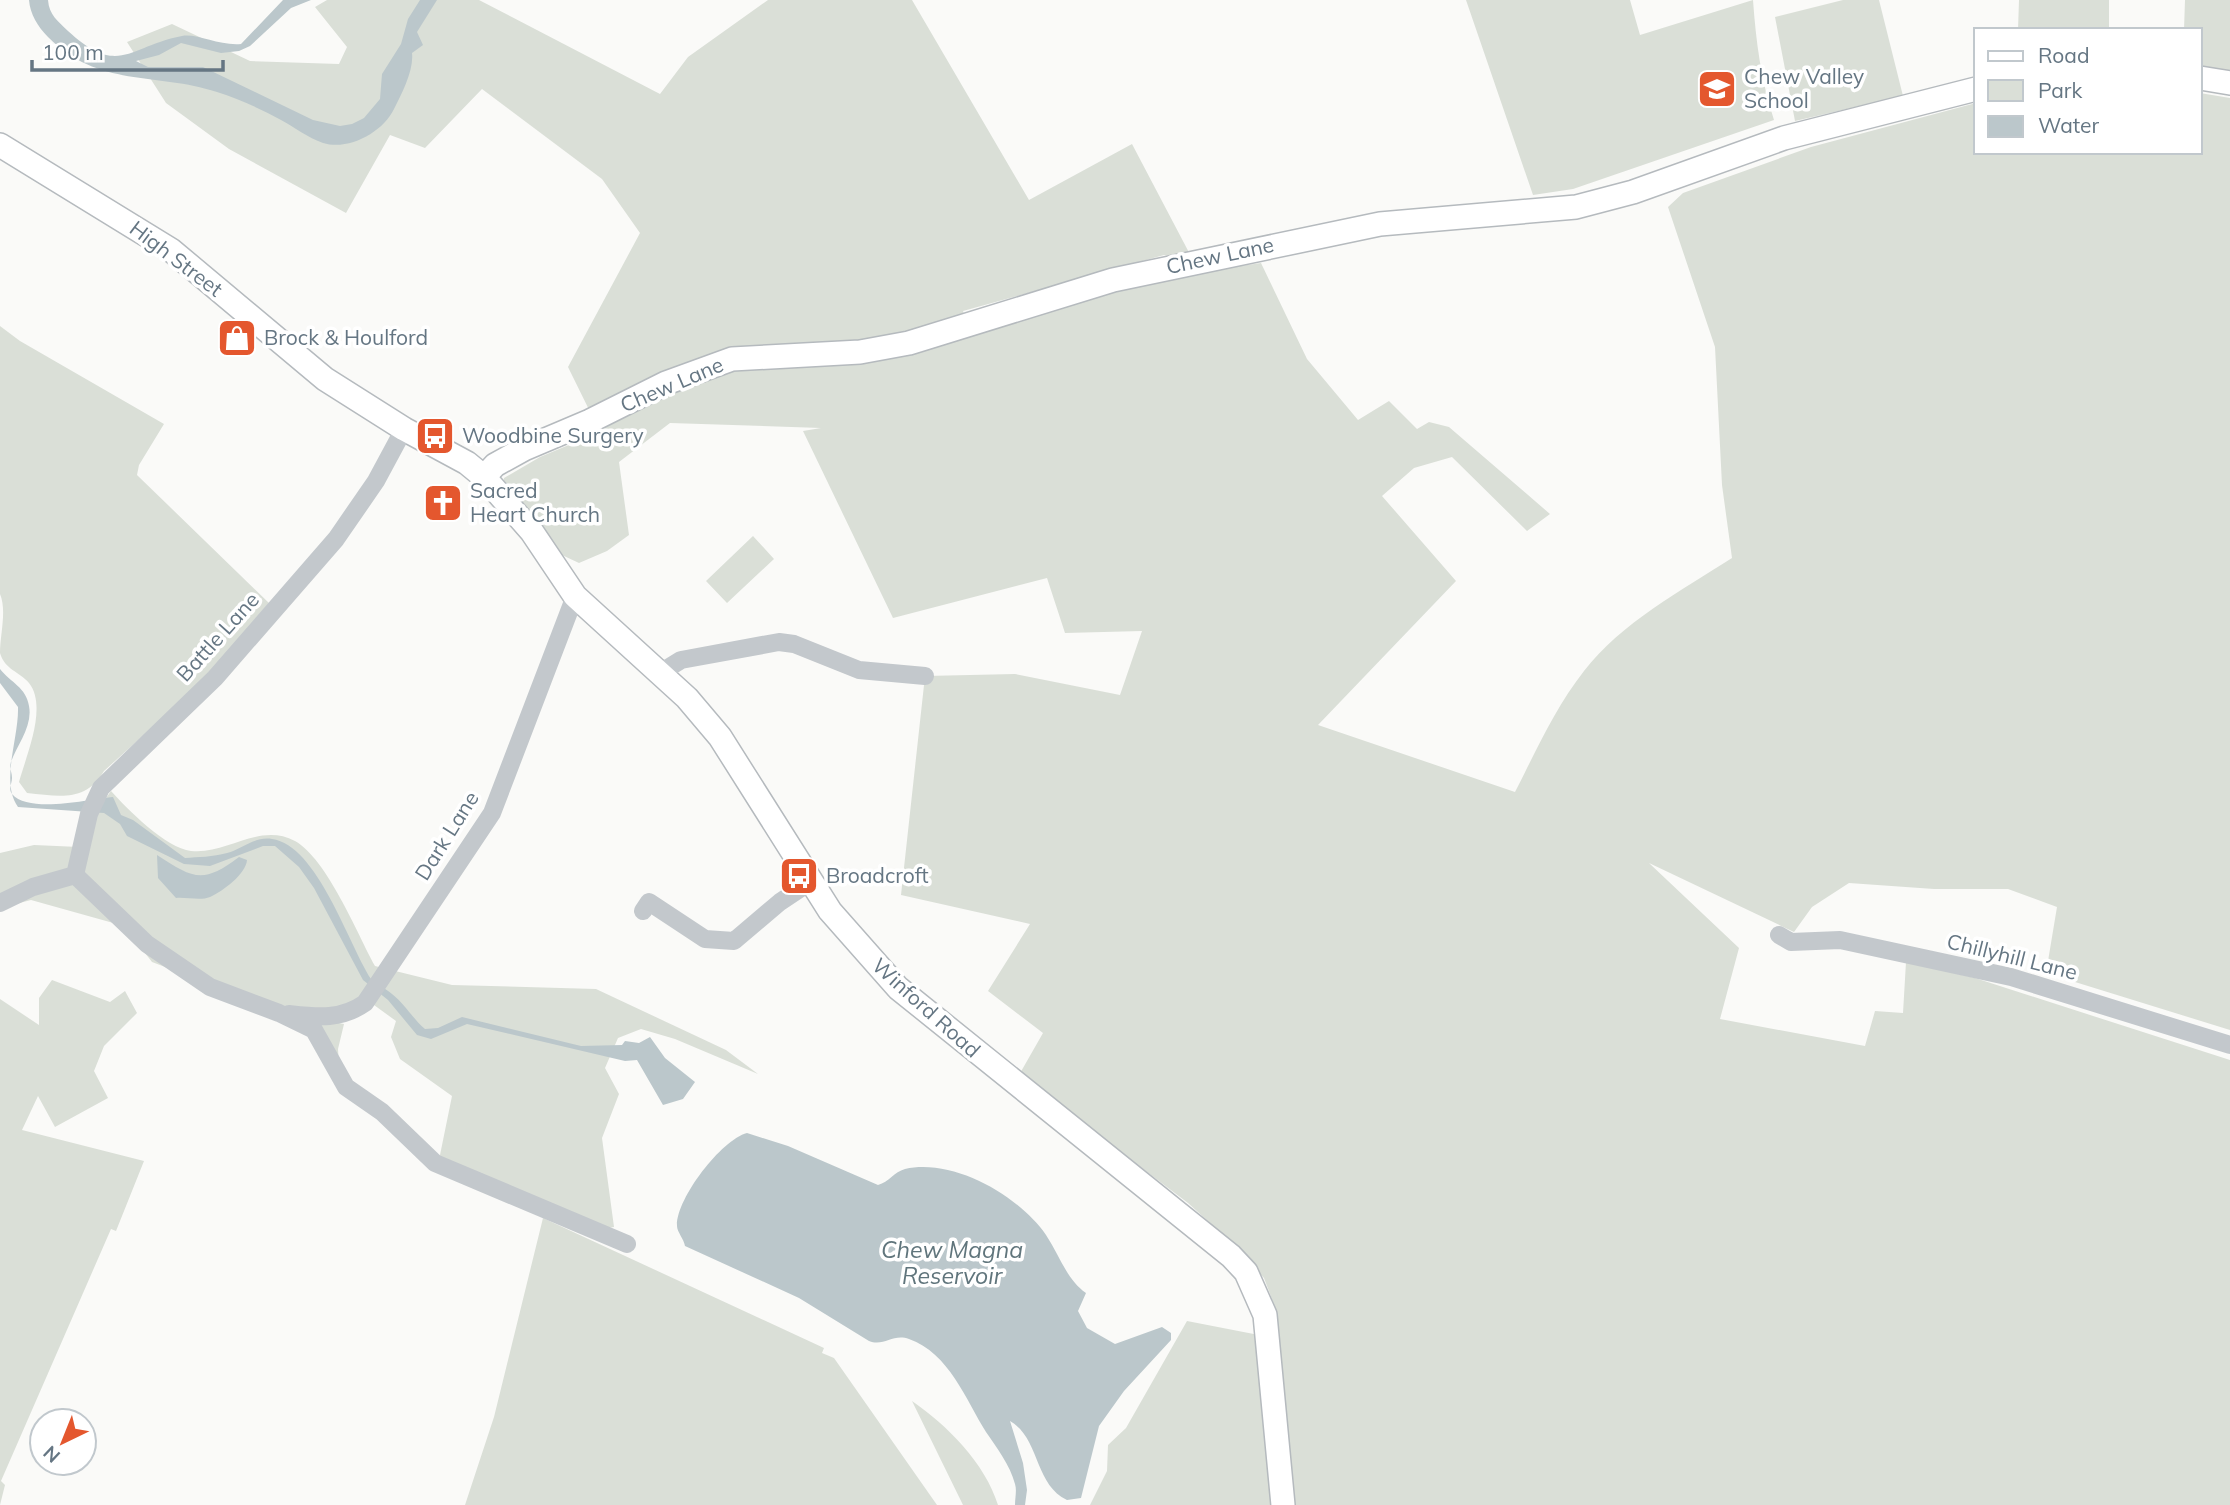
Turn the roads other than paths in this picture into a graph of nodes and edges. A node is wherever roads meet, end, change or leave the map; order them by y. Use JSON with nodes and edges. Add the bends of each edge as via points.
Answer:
{"nodes":[{"id":1,"x":2202,"y":78,"type":"edge"},
{"id":2,"x":2230,"y":83,"type":"edge"},
{"id":3,"x":1974,"y":90,"type":"edge"},
{"id":4,"x":0,"y":145,"type":"edge"},
{"id":5,"x":404,"y":429,"type":"junction"},
{"id":6,"x":484,"y":477,"type":"junction"},
{"id":7,"x":575,"y":596,"type":"junction"},
{"id":8,"x":660,"y":673,"type":"junction"},
{"id":9,"x":925,"y":676,"type":"dead end"},
{"id":10,"x":75,"y":875,"type":"junction"},
{"id":11,"x":810,"y":883,"type":"junction"},
{"id":12,"x":649,"y":902,"type":"dead end"},
{"id":13,"x":0,"y":904,"type":"edge"},
{"id":14,"x":1779,"y":935,"type":"dead end"},
{"id":15,"x":279,"y":1013,"type":"junction"},
{"id":16,"x":2230,"y":1045,"type":"edge"},
{"id":17,"x":627,"y":1244,"type":"dead end"},
{"id":18,"x":1283,"y":1505,"type":"edge"}],
"edges":[{"from":1,"to":2,"type":"main road"},
{"from":3,"to":6,"type":"main road","name":"Chew Lane","via":[[1784,138],[1633,192],[1576,207],[1380,224],[1113,279],[909,343],[860,352],[732,359],[666,383],[524,449],[495,465]]},
{"from":4,"to":5,"type":"main road","name":"High Street","via":[[171,250],[317,373]]},
{"from":5,"to":6,"type":"main road","name":"High Street"},
{"from":5,"to":10,"type":"street","name":"Battle Lane","via":[[376,481],[336,539],[215,678],[101,788],[89,814]]},
{"from":6,"to":7,"type":"main road","name":"Winford Road","via":[[532,531]]},
{"from":7,"to":8,"type":"main road","name":"Winford Road"},
{"from":7,"to":15,"type":"street","name":"Dark Lane","via":[[492,813],[365,1003],[351,1013],[325,1017]]},
{"from":8,"to":9,"type":"street","via":[[681,660],[779,642],[794,643],[859,670]]},
{"from":8,"to":11,"type":"main road","name":"Winford Road","via":[[727,748]]},
{"from":10,"to":13,"type":"street","via":[[33,887]]},
{"from":10,"to":15,"type":"street","via":[[157,951],[209,987]]},
{"from":11,"to":12,"type":"street","via":[[734,941],[705,939]]},
{"from":11,"to":18,"type":"main road","name":"Winford Road","via":[[898,988],[1165,1200],[1245,1272],[1269,1337]]},
{"from":14,"to":16,"type":"street","name":"Chillyhill Lane","via":[[1791,942],[1840,940],[2011,977]]},
{"from":15,"to":17,"type":"street","via":[[314,1030],[346,1087],[382,1112],[435,1163]]}]}
